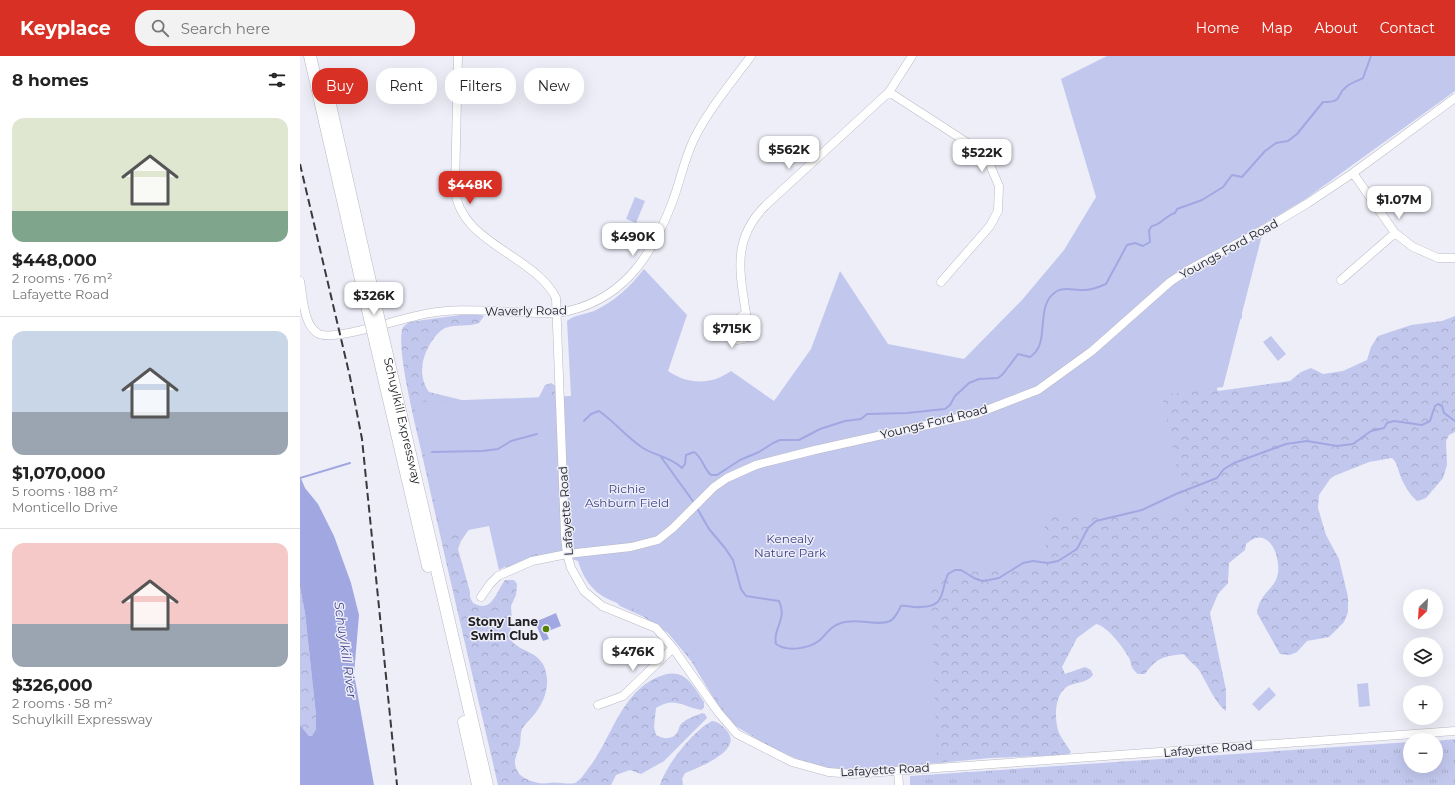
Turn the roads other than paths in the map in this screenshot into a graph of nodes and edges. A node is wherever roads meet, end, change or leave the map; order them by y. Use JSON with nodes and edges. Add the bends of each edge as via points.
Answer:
{"nodes":[{"id":1,"x":310,"y":56,"type":"edge"},
{"id":2,"x":318,"y":56,"type":"edge"},
{"id":3,"x":458,"y":56,"type":"edge"},
{"id":4,"x":751,"y":56,"type":"edge"},
{"id":5,"x":912,"y":56,"type":"edge"},
{"id":6,"x":889,"y":92,"type":"junction"},
{"id":7,"x":1455,"y":98,"type":"edge"},
{"id":8,"x":1353,"y":173,"type":"junction"},
{"id":9,"x":1395,"y":233,"type":"junction"},
{"id":10,"x":1455,"y":258,"type":"edge"},
{"id":11,"x":1341,"y":280,"type":"dead end"},
{"id":12,"x":300,"y":281,"type":"edge"},
{"id":13,"x":940,"y":282,"type":"dead end"},
{"id":14,"x":372,"y":309,"type":"junction"},
{"id":15,"x":558,"y":313,"type":"junction"},
{"id":16,"x":746,"y":313,"type":"dead end"},
{"id":17,"x":415,"y":493,"type":"junction"},
{"id":18,"x":567,"y":554,"type":"junction"},
{"id":19,"x":481,"y":598,"type":"dead end"},
{"id":20,"x":673,"y":648,"type":"junction"},
{"id":21,"x":598,"y":705,"type":"dead end"},
{"id":22,"x":1455,"y":731,"type":"edge"},
{"id":23,"x":898,"y":772,"type":"junction"},
{"id":24,"x":478,"y":785,"type":"edge"},
{"id":25,"x":487,"y":785,"type":"edge"},
{"id":26,"x":899,"y":785,"type":"edge"}],
"edges":[{"from":1,"to":14,"type":"highway","name":"Schuylkill Expressway"},
{"from":2,"to":14,"type":"highway","name":"Schuylkill Expressway"},
{"from":3,"to":15,"type":"street","name":"Lafayette Road","via":[[455,189],[460,208],[474,228],[548,285],[556,298]]},
{"from":4,"to":15,"type":"street","name":"Waverly Road","via":[[694,139],[665,219],[641,263],[606,297],[585,307]]},
{"from":5,"to":6,"type":"street"},
{"from":6,"to":13,"type":"street","via":[[974,147],[990,165],[999,186],[998,211],[990,226]]},
{"from":6,"to":16,"type":"street","via":[[765,206],[749,225],[740,254]]},
{"from":7,"to":8,"type":"street","name":"Youngs Ford Road"},
{"from":8,"to":9,"type":"street"},
{"from":8,"to":18,"type":"street","name":"Youngs Ford Road","via":[[1268,227],[1170,282],[1092,351],[1038,390],[976,414],[756,465],[720,483],[667,533],[652,542],[631,547]]},
{"from":9,"to":10,"type":"street","via":[[1414,247],[1438,258]]},
{"from":9,"to":11,"type":"street"},
{"from":12,"to":15,"type":"street","name":"Waverly Road","via":[[311,327],[321,335],[329,336],[434,312]]},
{"from":14,"to":17,"type":"highway","name":"Schuylkill Expressway","bridge":true},
{"from":15,"to":18,"type":"street","name":"Lafayette Road"},
{"from":17,"to":24,"type":"highway","name":"Schuylkill Expressway"},
{"from":17,"to":25,"type":"highway","name":"Schuylkill Expressway"},
{"from":18,"to":19,"type":"street","name":"Youngs Ford Road","via":[[532,561],[504,573],[493,580]]},
{"from":18,"to":20,"type":"street","name":"Lafayette Road","via":[[574,576],[588,596],[602,606],[656,628]]},
{"from":20,"to":21,"type":"street","via":[[623,696]]},
{"from":20,"to":23,"type":"street","name":"Lafayette Road","via":[[718,712],[737,734],[762,748],[792,762],[828,772]]},
{"from":22,"to":23,"type":"street","name":"Lafayette Road"},
{"from":23,"to":26,"type":"street"}]}
